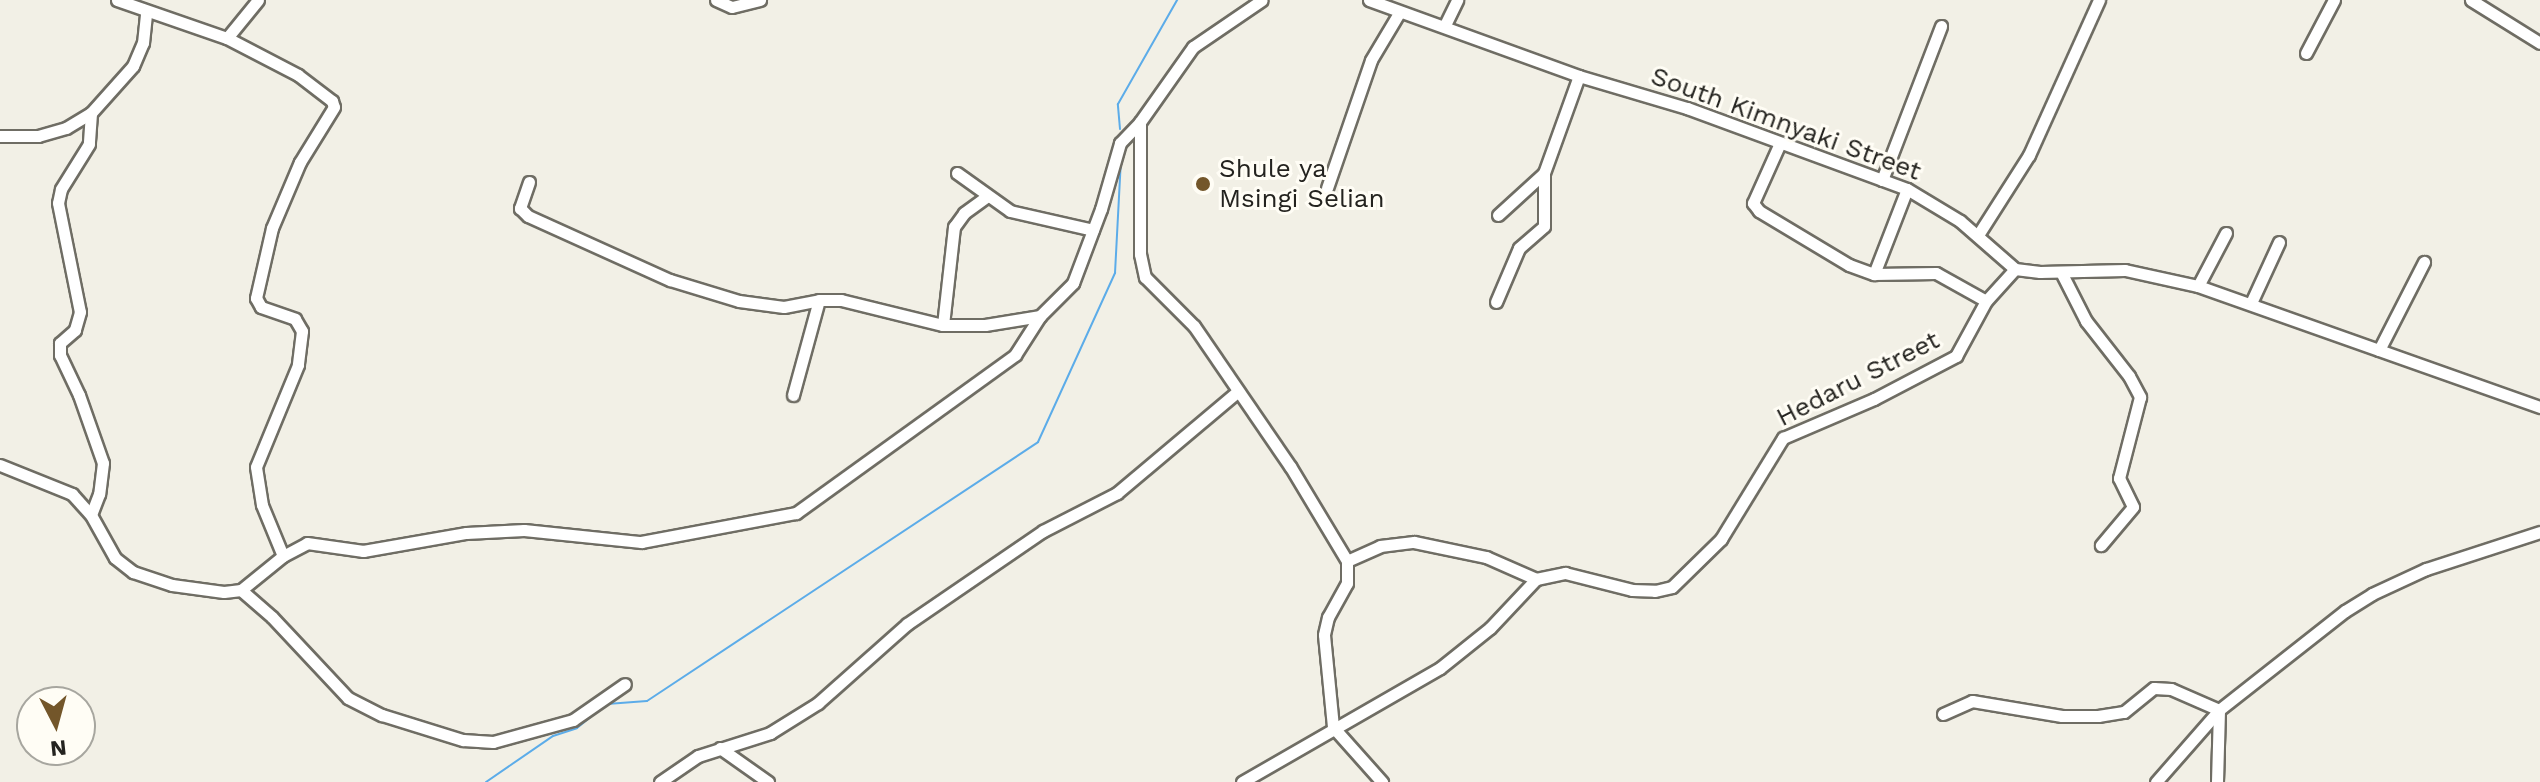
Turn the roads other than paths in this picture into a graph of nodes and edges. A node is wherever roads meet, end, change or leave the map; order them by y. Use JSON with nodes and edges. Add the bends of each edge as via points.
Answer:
{"nodes":[{"id":1,"x":117,"y":0,"type":"edge"},
{"id":2,"x":258,"y":0,"type":"edge"},
{"id":3,"x":716,"y":0,"type":"edge"},
{"id":4,"x":760,"y":0,"type":"edge"},
{"id":5,"x":1262,"y":0,"type":"edge"},
{"id":6,"x":1369,"y":0,"type":"edge"},
{"id":7,"x":1457,"y":0,"type":"edge"},
{"id":8,"x":2099,"y":0,"type":"edge"},
{"id":9,"x":2334,"y":0,"type":"edge"},
{"id":10,"x":2471,"y":0,"type":"edge"},
{"id":11,"x":146,"y":12,"type":"junction"},
{"id":12,"x":1399,"y":13,"type":"junction"},
{"id":13,"x":1445,"y":25,"type":"junction"},
{"id":14,"x":1941,"y":26,"type":"dead end"},
{"id":15,"x":227,"y":38,"type":"junction"},
{"id":16,"x":2540,"y":43,"type":"edge"},
{"id":17,"x":2306,"y":53,"type":"dead end"},
{"id":18,"x":1579,"y":76,"type":"junction"},
{"id":19,"x":91,"y":113,"type":"junction"},
{"id":20,"x":1140,"y":122,"type":"junction"},
{"id":21,"x":0,"y":136,"type":"edge"},
{"id":22,"x":1780,"y":143,"type":"junction"},
{"id":23,"x":957,"y":173,"type":"dead end"},
{"id":24,"x":1544,"y":173,"type":"junction"},
{"id":25,"x":1882,"y":180,"type":"junction"},
{"id":26,"x":529,"y":182,"type":"dead end"},
{"id":27,"x":1327,"y":188,"type":"dead end"},
{"id":28,"x":1907,"y":189,"type":"junction"},
{"id":29,"x":987,"y":196,"type":"junction"},
{"id":30,"x":1498,"y":215,"type":"dead end"},
{"id":31,"x":1093,"y":230,"type":"junction"},
{"id":32,"x":2226,"y":233,"type":"dead end"},
{"id":33,"x":1978,"y":235,"type":"junction"},
{"id":34,"x":2279,"y":242,"type":"dead end"},
{"id":35,"x":2424,"y":262,"type":"dead end"},
{"id":36,"x":2015,"y":269,"type":"junction"},
{"id":37,"x":2061,"y":272,"type":"junction"},
{"id":38,"x":1874,"y":274,"type":"junction"},
{"id":39,"x":2198,"y":286,"type":"junction"},
{"id":40,"x":819,"y":300,"type":"junction"},
{"id":41,"x":1986,"y":301,"type":"junction"},
{"id":42,"x":1496,"y":302,"type":"dead end"},
{"id":43,"x":2251,"y":303,"type":"junction"},
{"id":44,"x":1040,"y":316,"type":"junction"},
{"id":45,"x":943,"y":325,"type":"junction"},
{"id":46,"x":2379,"y":350,"type":"junction"},
{"id":47,"x":1238,"y":391,"type":"junction"},
{"id":48,"x":793,"y":395,"type":"dead end"},
{"id":49,"x":2540,"y":407,"type":"edge"},
{"id":50,"x":0,"y":465,"type":"edge"},
{"id":51,"x":91,"y":515,"type":"junction"},
{"id":52,"x":2540,"y":532,"type":"edge"},
{"id":53,"x":2101,"y":545,"type":"dead end"},
{"id":54,"x":283,"y":556,"type":"junction"},
{"id":55,"x":1347,"y":561,"type":"junction"},
{"id":56,"x":1536,"y":579,"type":"junction"},
{"id":57,"x":241,"y":590,"type":"junction"},
{"id":58,"x":625,"y":684,"type":"dead end"},
{"id":59,"x":2219,"y":710,"type":"junction"},
{"id":60,"x":1943,"y":714,"type":"dead end"},
{"id":61,"x":1333,"y":727,"type":"junction"},
{"id":62,"x":720,"y":748,"type":"junction"},
{"id":63,"x":660,"y":782,"type":"edge"},
{"id":64,"x":768,"y":782,"type":"edge"},
{"id":65,"x":1242,"y":782,"type":"edge"},
{"id":66,"x":1382,"y":782,"type":"edge"},
{"id":67,"x":2156,"y":782,"type":"edge"},
{"id":68,"x":2217,"y":782,"type":"edge"}],
"edges":[{"from":1,"to":11,"type":"street"},
{"from":2,"to":15,"type":"street"},
{"from":3,"to":4,"type":"street","via":[[732,7]]},
{"from":5,"to":20,"type":"street","via":[[1193,47]]},
{"from":6,"to":12,"type":"street","name":"South Kimnyaki Street"},
{"from":7,"to":13,"type":"street"},
{"from":8,"to":33,"type":"street","via":[[2029,155]]},
{"from":9,"to":17,"type":"street"},
{"from":10,"to":16,"type":"street"},
{"from":11,"to":15,"type":"street"},
{"from":11,"to":19,"type":"street","via":[[143,43],[133,66]]},
{"from":12,"to":13,"type":"street","name":"South Kimnyaki Street"},
{"from":12,"to":27,"type":"street","via":[[1371,60]]},
{"from":13,"to":18,"type":"street","name":"South Kimnyaki Street"},
{"from":14,"to":25,"type":"street"},
{"from":15,"to":54,"type":"street","via":[[298,75],[334,107],[300,162],[272,228],[256,298],[261,307],[295,319],[302,331],[298,365],[256,467],[259,495]]},
{"from":18,"to":22,"type":"street","name":"South Kimnyaki Street"},
{"from":18,"to":24,"type":"street"},
{"from":19,"to":21,"type":"street","via":[[38,136]]},
{"from":19,"to":51,"type":"street","via":[[89,144],[58,203],[80,312],[75,330],[60,343],[60,355],[103,463]]},
{"from":20,"to":31,"type":"street","via":[[1120,143]]},
{"from":20,"to":47,"type":"street","via":[[1140,254],[1145,277],[1194,326]]},
{"from":22,"to":25,"type":"street","name":"South Kimnyaki Street"},
{"from":22,"to":38,"type":"street","via":[[1754,207],[1807,243]]},
{"from":23,"to":29,"type":"street"},
{"from":24,"to":30,"type":"street"},
{"from":24,"to":42,"type":"street","via":[[1544,226],[1519,248]]},
{"from":25,"to":28,"type":"street","name":"South Kimnyaki Street"},
{"from":26,"to":40,"type":"street","via":[[520,208],[528,216],[656,274],[759,306]]},
{"from":28,"to":33,"type":"street","name":"South Kimnyaki Street"},
{"from":28,"to":38,"type":"street"},
{"from":29,"to":31,"type":"street","via":[[1010,211]]},
{"from":29,"to":45,"type":"street","via":[[954,227]]},
{"from":31,"to":44,"type":"street","via":[[1073,283]]},
{"from":32,"to":39,"type":"street"},
{"from":33,"to":36,"type":"street","name":"South Kimnyaki Street"},
{"from":34,"to":43,"type":"street"},
{"from":35,"to":46,"type":"street"},
{"from":36,"to":37,"type":"street"},
{"from":36,"to":41,"type":"street","name":"Hedaru Street"},
{"from":37,"to":39,"type":"street","via":[[2125,270]]},
{"from":37,"to":53,"type":"street","via":[[2086,321],[2140,397],[2119,478],[2133,507]]},
{"from":38,"to":41,"type":"street","via":[[1936,273]]},
{"from":39,"to":43,"type":"street"},
{"from":40,"to":45,"type":"street","via":[[841,300]]},
{"from":40,"to":48,"type":"street"},
{"from":41,"to":56,"type":"street","name":"Hedaru Street","via":[[1956,356],[1783,438],[1721,539],[1672,587],[1632,590],[1565,573]]},
{"from":43,"to":46,"type":"street"},
{"from":44,"to":45,"type":"street"},
{"from":44,"to":54,"type":"street","via":[[1024,345],[1000,369],[796,513],[641,542],[506,530],[363,551],[307,543]]},
{"from":46,"to":49,"type":"street"},
{"from":47,"to":55,"type":"street"},
{"from":47,"to":62,"type":"street","via":[[1127,486],[1043,531],[884,641],[818,703],[770,733]]},
{"from":50,"to":51,"type":"street","via":[[58,486]]},
{"from":51,"to":57,"type":"street","via":[[115,558],[133,572],[172,585]]},
{"from":52,"to":59,"type":"street","via":[[2426,569],[2372,594]]},
{"from":54,"to":57,"type":"street"},
{"from":55,"to":56,"type":"street","via":[[1380,546],[1414,542],[1486,557]]},
{"from":55,"to":61,"type":"street","via":[[1347,583],[1324,635]]},
{"from":56,"to":61,"type":"street","via":[[1490,628],[1440,668]]},
{"from":57,"to":58,"type":"street","via":[[348,698],[382,715],[463,740],[493,742],[573,720]]},
{"from":59,"to":60,"type":"street","via":[[2162,687],[2116,714],[2062,716],[1972,701]]},
{"from":59,"to":67,"type":"street"},
{"from":59,"to":68,"type":"street"},
{"from":61,"to":65,"type":"street"},
{"from":61,"to":66,"type":"street"},
{"from":62,"to":63,"type":"street"},
{"from":62,"to":64,"type":"street"}]}
